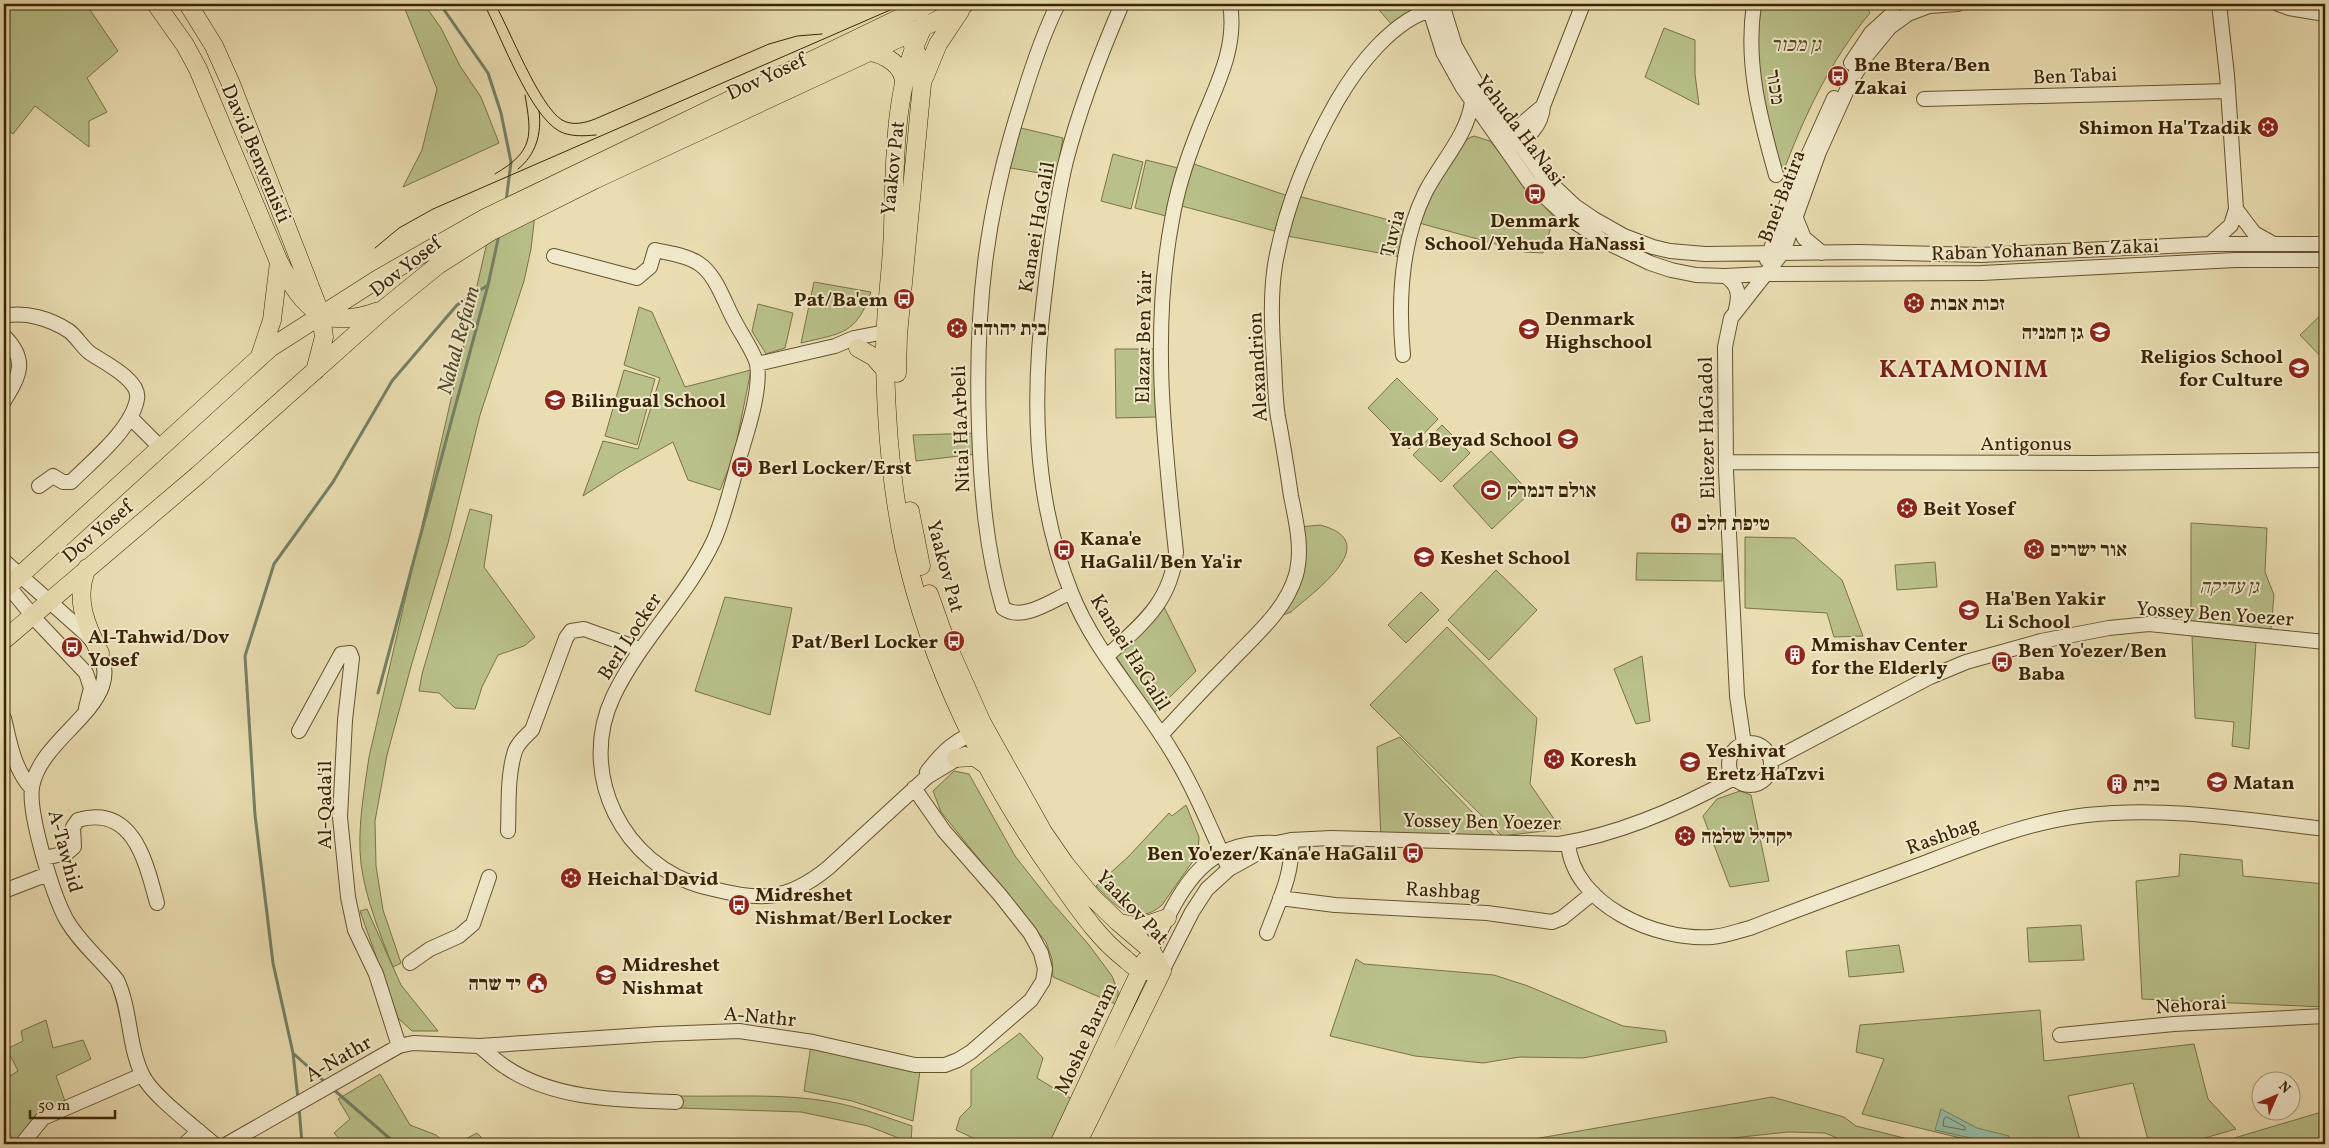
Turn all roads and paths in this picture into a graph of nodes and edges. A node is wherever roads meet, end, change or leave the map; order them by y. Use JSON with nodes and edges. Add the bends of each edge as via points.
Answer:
{"nodes":[{"id":1,"x":156,"y":4,"type":"edge"},
{"id":2,"x":188,"y":4,"type":"edge"},
{"id":3,"x":929,"y":4,"type":"edge"},
{"id":4,"x":936,"y":4,"type":"edge"},
{"id":5,"x":966,"y":4,"type":"edge"},
{"id":6,"x":1058,"y":4,"type":"edge"},
{"id":7,"x":1122,"y":4,"type":"edge"},
{"id":8,"x":1230,"y":4,"type":"edge"},
{"id":9,"x":1583,"y":4,"type":"edge"},
{"id":10,"x":1754,"y":4,"type":"edge"},
{"id":11,"x":1911,"y":4,"type":"edge"},
{"id":12,"x":1958,"y":4,"type":"edge"},
{"id":13,"x":2219,"y":4,"type":"edge"},
{"id":14,"x":2278,"y":4,"type":"edge"},
{"id":15,"x":1435,"y":6,"type":"edge"},
{"id":16,"x":2325,"y":14,"type":"edge"},
{"id":17,"x":923,"y":27,"type":"junction"},
{"id":18,"x":872,"y":31,"type":"junction"},
{"id":19,"x":909,"y":41,"type":"junction"},
{"id":20,"x":870,"y":52,"type":"junction"},
{"id":21,"x":904,"y":83,"type":"junction"},
{"id":22,"x":922,"y":88,"type":"junction"},
{"id":23,"x":2228,"y":91,"type":"junction"},
{"id":24,"x":1924,"y":99,"type":"dead end"},
{"id":25,"x":1472,"y":101,"type":"junction"},
{"id":26,"x":1462,"y":132,"type":"junction"},
{"id":27,"x":1495,"y":134,"type":"junction"},
{"id":28,"x":1514,"y":138,"type":"junction"},
{"id":29,"x":1503,"y":146,"type":"junction"},
{"id":30,"x":1776,"y":176,"type":"dead end"},
{"id":31,"x":544,"y":196,"type":"junction"},
{"id":32,"x":2236,"y":209,"type":"junction"},
{"id":33,"x":1795,"y":216,"type":"junction"},
{"id":34,"x":487,"y":225,"type":"junction"},
{"id":35,"x":2272,"y":243,"type":"junction"},
{"id":36,"x":2210,"y":244,"type":"junction"},
{"id":37,"x":2325,"y":244,"type":"edge"},
{"id":38,"x":1783,"y":252,"type":"junction"},
{"id":39,"x":1822,"y":253,"type":"junction"},
{"id":40,"x":1768,"y":254,"type":"junction"},
{"id":41,"x":554,"y":256,"type":"dead end"},
{"id":42,"x":2325,"y":260,"type":"edge"},
{"id":43,"x":279,"y":262,"type":"junction"},
{"id":44,"x":1765,"y":274,"type":"junction"},
{"id":45,"x":1725,"y":276,"type":"junction"},
{"id":46,"x":384,"y":309,"type":"junction"},
{"id":47,"x":1736,"y":309,"type":"junction"},
{"id":48,"x":321,"y":315,"type":"junction"},
{"id":49,"x":4,"y":316,"type":"edge"},
{"id":50,"x":4,"y":336,"type":"edge"},
{"id":51,"x":889,"y":337,"type":"junction"},
{"id":52,"x":835,"y":346,"type":"junction"},
{"id":53,"x":858,"y":348,"type":"junction"},
{"id":54,"x":1403,"y":355,"type":"dead end"},
{"id":55,"x":260,"y":356,"type":"junction"},
{"id":56,"x":757,"y":364,"type":"junction"},
{"id":57,"x":315,"y":371,"type":"junction"},
{"id":58,"x":886,"y":371,"type":"junction"},
{"id":59,"x":4,"y":401,"type":"edge"},
{"id":60,"x":130,"y":417,"type":"junction"},
{"id":61,"x":160,"y":447,"type":"junction"},
{"id":62,"x":2325,"y":460,"type":"edge"},
{"id":63,"x":1727,"y":462,"type":"junction"},
{"id":64,"x":39,"y":486,"type":"dead end"},
{"id":65,"x":4,"y":561,"type":"edge"},
{"id":66,"x":87,"y":567,"type":"junction"},
{"id":67,"x":9,"y":583,"type":"edge"},
{"id":68,"x":1071,"y":592,"type":"junction"},
{"id":69,"x":49,"y":600,"type":"junction"},
{"id":70,"x":32,"y":615,"type":"junction"},
{"id":71,"x":4,"y":640,"type":"edge"},
{"id":72,"x":2325,"y":642,"type":"edge"},
{"id":73,"x":640,"y":648,"type":"junction"},
{"id":74,"x":100,"y":654,"type":"junction"},
{"id":75,"x":1107,"y":656,"type":"junction"},
{"id":76,"x":75,"y":661,"type":"junction"},
{"id":77,"x":83,"y":716,"type":"junction"},
{"id":78,"x":4,"y":718,"type":"edge"},
{"id":79,"x":299,"y":731,"type":"dead end"},
{"id":80,"x":1161,"y":735,"type":"junction"},
{"id":81,"x":980,"y":738,"type":"junction"},
{"id":82,"x":1744,"y":744,"type":"junction"},
{"id":83,"x":956,"y":758,"type":"junction"},
{"id":84,"x":1770,"y":761,"type":"junction"},
{"id":85,"x":989,"y":768,"type":"junction"},
{"id":86,"x":1734,"y":778,"type":"junction"},
{"id":87,"x":914,"y":788,"type":"junction"},
{"id":88,"x":32,"y":789,"type":"junction"},
{"id":89,"x":2325,"y":828,"type":"edge"},
{"id":90,"x":508,"y":831,"type":"dead end"},
{"id":91,"x":1290,"y":840,"type":"junction"},
{"id":92,"x":1276,"y":843,"type":"junction"},
{"id":93,"x":1568,"y":843,"type":"junction"},
{"id":94,"x":1222,"y":854,"type":"junction"},
{"id":95,"x":44,"y":858,"type":"junction"},
{"id":96,"x":1229,"y":869,"type":"junction"},
{"id":97,"x":48,"y":874,"type":"junction"},
{"id":98,"x":488,"y":877,"type":"dead end"},
{"id":99,"x":4,"y":890,"type":"edge"},
{"id":100,"x":1593,"y":893,"type":"junction"},
{"id":101,"x":1280,"y":898,"type":"junction"},
{"id":102,"x":157,"y":903,"type":"dead end"},
{"id":103,"x":1167,"y":918,"type":"junction"},
{"id":104,"x":1118,"y":922,"type":"junction"},
{"id":105,"x":1267,"y":933,"type":"dead end"},
{"id":106,"x":1113,"y":949,"type":"junction"},
{"id":107,"x":1151,"y":950,"type":"junction"},
{"id":108,"x":410,"y":963,"type":"dead end"},
{"id":109,"x":1140,"y":970,"type":"junction"},
{"id":110,"x":1162,"y":971,"type":"junction"},
{"id":111,"x":1128,"y":995,"type":"junction"},
{"id":112,"x":2325,"y":1016,"type":"edge"},
{"id":113,"x":2060,"y":1035,"type":"dead end"},
{"id":114,"x":399,"y":1046,"type":"junction"},
{"id":115,"x":479,"y":1046,"type":"junction"},
{"id":116,"x":142,"y":1076,"type":"junction"},
{"id":117,"x":676,"y":1102,"type":"dead end"},
{"id":118,"x":199,"y":1130,"type":"junction"},
{"id":119,"x":22,"y":1144,"type":"edge"},
{"id":120,"x":185,"y":1144,"type":"edge"},
{"id":121,"x":214,"y":1144,"type":"edge"},
{"id":122,"x":227,"y":1144,"type":"edge"},
{"id":123,"x":1059,"y":1144,"type":"edge"},
{"id":124,"x":1078,"y":1144,"type":"edge"}],
"edges":[{"from":1,"to":43,"type":"main road","name":"David Benvenisti","via":[[185,45],[209,91]]},
{"from":2,"to":48,"type":"main road","name":"David Benvenisti","via":[[214,46],[231,84]]},
{"from":3,"to":18,"type":"main road"},
{"from":4,"to":17,"type":"main road","name":"Yaakov Pat"},
{"from":5,"to":17,"type":"main road"},
{"from":5,"to":22,"type":"main road","via":[[936,48]]},
{"from":6,"to":68,"type":"street","name":"Nitai HaArbeli","via":[[1027,85],[1000,171],[985,252],[977,371],[983,502],[1003,608],[1011,614],[1024,613]]},
{"from":7,"to":68,"type":"street","name":"Kanaei HaGalil","via":[[1083,105],[1066,164],[1041,322],[1036,388],[1040,469],[1051,528]]},
{"from":8,"to":75,"type":"street","name":"Elazar Ben Yair","via":[[1228,56],[1180,180],[1165,258],[1159,366],[1175,564],[1172,579],[1158,606]]},
{"from":9,"to":28,"type":"street","via":[[1543,106]]},
{"from":10,"to":30,"type":"street","name":"מכור","via":[[1752,76]]},
{"from":11,"to":40,"type":"street","name":"Bnei Batira","via":[[1893,12],[1878,25],[1852,61],[1809,151]]},
{"from":12,"to":33,"type":"street","name":"Bnei Batira","via":[[1929,6],[1915,11],[1897,21],[1879,39],[1852,82],[1819,152]]},
{"from":13,"to":23,"type":"street"},
{"from":14,"to":16,"type":"street"},
{"from":15,"to":25,"type":"street","name":"Yehuda HaNasi","via":[[1443,52]]},
{"from":15,"to":28,"type":"street","name":"Yehuda HaNasi","via":[[1475,81]]},
{"from":15,"to":80,"type":"street","name":"Alexandrion","via":[[1392,34],[1342,91],[1305,163],[1275,266],[1272,326],[1277,412],[1297,522],[1299,554],[1291,590],[1270,620]]},
{"from":17,"to":19,"type":"main road","name":"Yaakov Pat"},
{"from":18,"to":19,"type":"main road","via":[[889,29]]},
{"from":18,"to":31,"type":"main road","name":"Dov Yosef"},
{"from":19,"to":20,"type":"main road","name":"Dov Yosef"},
{"from":19,"to":21,"type":"main road","name":"Yaakov Pat"},
{"from":19,"to":22,"type":"main road","name":"Yaakov Pat","via":[[921,63]]},
{"from":20,"to":21,"type":"main road","via":[[893,62],[903,75]]},
{"from":20,"to":31,"type":"main road","name":"Dov Yosef"},
{"from":21,"to":51,"type":"main road","name":"Yaakov Pat","via":[[893,184]]},
{"from":22,"to":51,"type":"main road","name":"Yaakov Pat"},
{"from":23,"to":24,"type":"street","name":"Ben Tabai"},
{"from":23,"to":32,"type":"street"},
{"from":25,"to":26,"type":"street","name":"Tuvia"},
{"from":25,"to":27,"type":"street","name":"Yehuda HaNasi"},
{"from":26,"to":27,"type":"street","via":[[1478,129]]},
{"from":26,"to":54,"type":"street","name":"Tuvia","via":[[1424,194],[1410,233],[1403,276]]},
{"from":27,"to":29,"type":"street","name":"Yehuda HaNasi"},
{"from":28,"to":29,"type":"street"},
{"from":28,"to":40,"type":"street","name":"Yehuda HaNasi","via":[[1556,190],[1575,206],[1624,236],[1653,247],[1683,253]]},
{"from":29,"to":45,"type":"street","name":"Yehuda HaNasi","via":[[1529,182],[1547,200],[1566,217],[1616,248],[1671,270]]},
{"from":31,"to":34,"type":"main road","name":"Dov Yosef"},
{"from":32,"to":35,"type":"street","via":[[2254,233]]},
{"from":32,"to":36,"type":"street","via":[[2231,225]]},
{"from":33,"to":38,"type":"street","name":"Bnei Batira"},
{"from":33,"to":39,"type":"street","via":[[1804,238]]},
{"from":34,"to":46,"type":"main road","name":"Dov Yosef"},
{"from":34,"to":48,"type":"main road","name":"Dov Yosef","via":[[435,245]]},
{"from":35,"to":36,"type":"street","name":"Raban Yohanan Ben Zakai"},
{"from":35,"to":37,"type":"street","name":"Raban Yohanan Ben Zakai"},
{"from":36,"to":39,"type":"street","name":"Raban Yohanan Ben Zakai","via":[[1981,255]]},
{"from":38,"to":39,"type":"street","name":"Raban Yohanan Ben Zakai"},
{"from":38,"to":40,"type":"street","name":"Raban Yohanan Ben Zakai"},
{"from":38,"to":44,"type":"street","name":"Bnei Batira"},
{"from":40,"to":44,"type":"street","name":"Bnei Batira"},
{"from":41,"to":56,"type":"street","via":[[637,278],[650,267],[655,250],[699,263],[713,279]]},
{"from":42,"to":44,"type":"street","name":"Raban Yohanan Ben Zakai","via":[[2236,260],[1982,274]]},
{"from":43,"to":48,"type":"main road","name":"David Benvenisti","via":[[301,294]]},
{"from":43,"to":55,"type":"main road","via":[[272,320]]},
{"from":44,"to":45,"type":"street","name":"Yehuda HaNasi"},
{"from":44,"to":47,"type":"street","name":"Eliezer HaGadol"},
{"from":45,"to":47,"type":"street","via":[[1736,286]]},
{"from":46,"to":48,"type":"main road","via":[[346,319]]},
{"from":46,"to":57,"type":"main road","name":"Dov Yosef"},
{"from":47,"to":63,"type":"street","name":"Eliezer HaGadol","via":[[1730,318],[1725,347]]},
{"from":48,"to":55,"type":"main road","name":"Dov Yosef"},
{"from":48,"to":57,"type":"main road","name":"David Benvenisti","via":[[324,337]]},
{"from":49,"to":60,"type":"street","via":[[16,313],[33,316],[70,332],[89,352],[123,374],[138,398]]},
{"from":50,"to":59,"type":"street","via":[[19,358],[20,369]]},
{"from":51,"to":52,"type":"street","via":[[854,338]]},
{"from":51,"to":53,"type":"street"},
{"from":51,"to":58,"type":"main road","name":"Yaakov Pat"},
{"from":51,"to":81,"type":"main road","name":"Yaakov Pat","via":[[906,491],[917,549],[929,597]]},
{"from":52,"to":53,"type":"street"},
{"from":52,"to":56,"type":"street"},
{"from":53,"to":58,"type":"main road","via":[[874,357]]},
{"from":55,"to":61,"type":"main road","name":"Dov Yosef"},
{"from":56,"to":73,"type":"street","name":"Berl Locker","via":[[751,420],[714,539],[701,563]]},
{"from":57,"to":66,"type":"main road","name":"Dov Yosef"},
{"from":58,"to":81,"type":"main road","name":"Yaakov Pat","via":[[892,470],[909,567],[934,647]]},
{"from":60,"to":61,"type":"street"},
{"from":60,"to":64,"type":"street","via":[[71,482],[63,482],[53,476]]},
{"from":61,"to":67,"type":"main road","name":"Dov Yosef"},
{"from":62,"to":63,"type":"street","name":"Antigonus"},
{"from":63,"to":82,"type":"street","name":"Eliezer HaGadol","via":[[1737,696]]},
{"from":65,"to":67,"type":"street"},
{"from":66,"to":69,"type":"main road","name":"Dov Yosef"},
{"from":66,"to":74,"type":"main road","via":[[81,586],[81,605]]},
{"from":67,"to":69,"type":"street"},
{"from":67,"to":70,"type":"street","name":"A-Tawhid"},
{"from":68,"to":75,"type":"street","name":"Kanaei HaGalil"},
{"from":69,"to":70,"type":"main road","name":"Dov Yosef"},
{"from":69,"to":74,"type":"street","via":[[91,639]]},
{"from":70,"to":71,"type":"main road","name":"Dov Yosef"},
{"from":70,"to":76,"type":"street","name":"A-Tawhid"},
{"from":72,"to":84,"type":"street","name":"Yossey Ben Yoezer","via":[[2149,624],[2109,628],[2041,642],[1966,662],[1930,677]]},
{"from":73,"to":87,"type":"street","name":"Berl Locker","via":[[613,698],[605,723],[602,740],[604,777],[611,805],[626,834],[668,871],[700,886],[736,893],[770,896],[789,893],[812,882]]},
{"from":73,"to":90,"type":"street","via":[[584,629],[571,631],[532,730],[515,750]]},
{"from":74,"to":76,"type":"street","via":[[88,663]]},
{"from":74,"to":77,"type":"street","via":[[104,668],[102,689]]},
{"from":75,"to":80,"type":"street","name":"Kanaei HaGalil"},
{"from":76,"to":77,"type":"street","name":"A-Tawhid","via":[[90,685],[90,698]]},
{"from":77,"to":88,"type":"street","name":"A-Tawhid","via":[[50,750]]},
{"from":78,"to":88,"type":"street","via":[[19,774]]},
{"from":79,"to":114,"type":"street","name":"Al-Qada'il","via":[[341,654],[350,653],[340,817],[348,897],[355,930],[376,974]]},
{"from":80,"to":94,"type":"street","name":"Kanaei HaGalil","via":[[1187,777]]},
{"from":81,"to":83,"type":"street","name":"Berl Locker"},
{"from":81,"to":85,"type":"main road","name":"Yaakov Pat"},
{"from":81,"to":87,"type":"street","name":"Berl Locker","via":[[954,744]]},
{"from":81,"to":104,"type":"main road","name":"Yaakov Pat","via":[[1065,864]]},
{"from":82,"to":84,"type":"street","via":[[1752,743],[1764,749]]},
{"from":82,"to":86,"type":"street","via":[[1738,746],[1730,758]]},
{"from":83,"to":85,"type":"main road","via":[[975,758]]},
{"from":83,"to":87,"type":"street","name":"Berl Locker"},
{"from":84,"to":86,"type":"street","via":[[1767,776],[1756,784],[1744,784]]},
{"from":85,"to":106,"type":"main road","name":"Yaakov Pat","via":[[1042,856],[1086,919]]},
{"from":86,"to":93,"type":"street","name":"Yossey Ben Yoezer","via":[[1649,818]]},
{"from":87,"to":115,"type":"street","name":"A-Nathr","via":[[944,831],[1030,933],[1045,969],[1043,981],[1031,1000],[958,1060],[945,1065],[915,1065],[813,1042],[739,1031]]},
{"from":88,"to":95,"type":"street","name":"A-Tawhid"},
{"from":89,"to":100,"type":"street","name":"Rashbag","via":[[2184,813],[2084,815],[2029,826],[1982,841],[1750,928],[1713,937],[1672,934],[1633,922]]},
{"from":91,"to":92,"type":"street","name":"Yossey Ben Yoezer"},
{"from":91,"to":93,"type":"street","name":"Yossey Ben Yoezer"},
{"from":91,"to":101,"type":"street","via":[[1292,855]]},
{"from":92,"to":94,"type":"street","name":"Yossey Ben Yoezer","via":[[1256,842]]},
{"from":92,"to":96,"type":"street","name":"Yossey Ben Yoezer"},
{"from":93,"to":100,"type":"street","name":"Rashbag","via":[[1569,859],[1576,875]]},
{"from":94,"to":96,"type":"street","name":"Kanaei HaGalil"},
{"from":94,"to":103,"type":"street","name":"Yossey Ben Yoezer","via":[[1208,861],[1187,881]]},
{"from":95,"to":97,"type":"street","name":"A-Tawhid"},
{"from":95,"to":102,"type":"street","via":[[67,853],[74,847],[73,827],[78,820],[108,818],[124,829],[139,846]]},
{"from":96,"to":110,"type":"street","name":"Yossey Ben Yoezer","via":[[1200,899]]},
{"from":97,"to":99,"type":"street"},
{"from":97,"to":116,"type":"street","name":"A-Tawhid","via":[[66,920],[117,980],[123,992]]},
{"from":98,"to":108,"type":"street","via":[[474,924]]},
{"from":100,"to":101,"type":"street","name":"Rashbag","via":[[1562,918],[1552,922],[1487,912],[1335,905]]},
{"from":101,"to":105,"type":"street"},
{"from":103,"to":104,"type":"main road","via":[[1142,927]]},
{"from":103,"to":107,"type":"street","name":"Yossey Ben Yoezer"},
{"from":104,"to":107,"type":"main road","name":"Yaakov Pat"},
{"from":106,"to":109,"type":"main road","name":"Yaakov Pat"},
{"from":106,"to":111,"type":"main road","via":[[1122,968]]},
{"from":107,"to":109,"type":"main road","name":"Moshe Baram"},
{"from":107,"to":110,"type":"main road","name":"Yaakov Pat"},
{"from":109,"to":110,"type":"main road","name":"Yaakov Pat"},
{"from":109,"to":111,"type":"main road","name":"Moshe Baram"},
{"from":110,"to":124,"type":"main road","name":"Moshe Baram"},
{"from":111,"to":123,"type":"main road","name":"Moshe Baram"},
{"from":112,"to":113,"type":"street","name":"Nehorai","via":[[2174,1024]]},
{"from":114,"to":115,"type":"street","name":"A-Nathr","via":[[413,1043]]},
{"from":114,"to":122,"type":"street","name":"A-Nathr"},
{"from":115,"to":117,"type":"street","via":[[507,1068],[539,1084],[611,1100]]},
{"from":116,"to":118,"type":"street","name":"A-Tawhid","via":[[152,1089]]},
{"from":116,"to":119,"type":"street","via":[[43,1118]]},
{"from":118,"to":120,"type":"street"},
{"from":118,"to":121,"type":"street","name":"A-Tawhid"}]}
